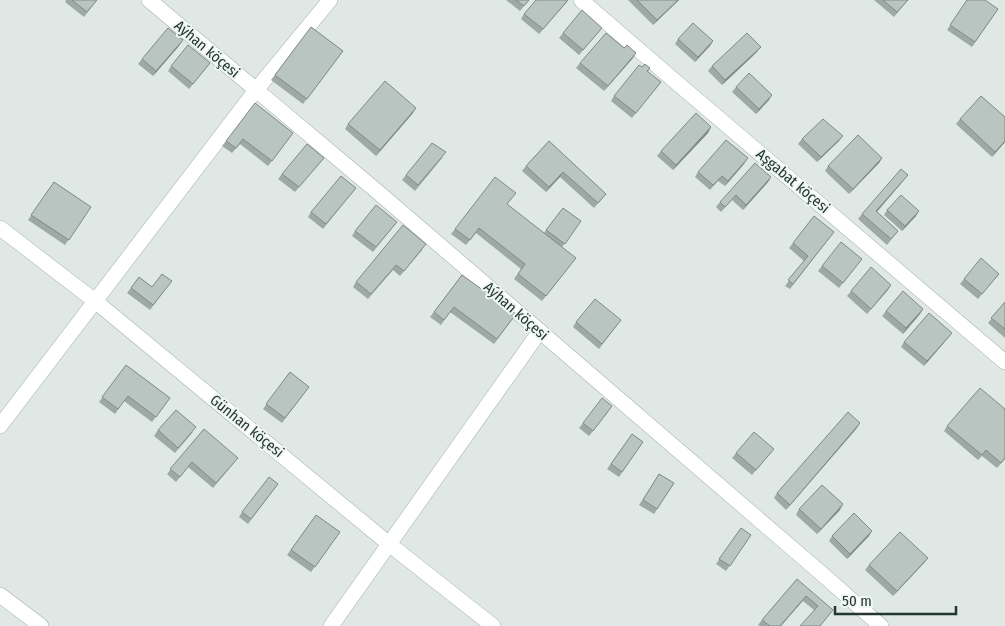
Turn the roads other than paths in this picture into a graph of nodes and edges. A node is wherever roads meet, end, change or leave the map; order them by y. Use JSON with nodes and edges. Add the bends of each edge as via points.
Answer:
{"nodes":[{"id":1,"x":149,"y":0,"type":"edge"},
{"id":2,"x":330,"y":0,"type":"edge"},
{"id":3,"x":581,"y":0,"type":"edge"},
{"id":4,"x":256,"y":90,"type":"junction"},
{"id":5,"x":0,"y":228,"type":"edge"},
{"id":6,"x":95,"y":301,"type":"junction"},
{"id":7,"x":540,"y":331,"type":"junction"},
{"id":8,"x":1005,"y":362,"type":"edge"},
{"id":9,"x":0,"y":426,"type":"edge"},
{"id":10,"x":389,"y":544,"type":"junction"},
{"id":11,"x":0,"y":595,"type":"edge"},
{"id":12,"x":41,"y":626,"type":"edge"},
{"id":13,"x":331,"y":626,"type":"edge"},
{"id":14,"x":493,"y":626,"type":"edge"},
{"id":15,"x":881,"y":626,"type":"edge"}],
"edges":[{"from":1,"to":4,"type":"street","name":"Aýhan köçesi"},
{"from":2,"to":4,"type":"street"},
{"from":3,"to":8,"type":"street","name":"Aşgabat köçesi"},
{"from":4,"to":6,"type":"street"},
{"from":4,"to":7,"type":"street","name":"Aýhan köçesi"},
{"from":5,"to":6,"type":"street","name":"Günhan köçesi"},
{"from":6,"to":9,"type":"street"},
{"from":6,"to":10,"type":"street","name":"Günhan köçesi"},
{"from":7,"to":10,"type":"street"},
{"from":7,"to":15,"type":"street","name":"Aýhan köçesi"},
{"from":10,"to":13,"type":"street"},
{"from":10,"to":14,"type":"street","name":"Günhan köçesi"},
{"from":11,"to":12,"type":"street"}]}
